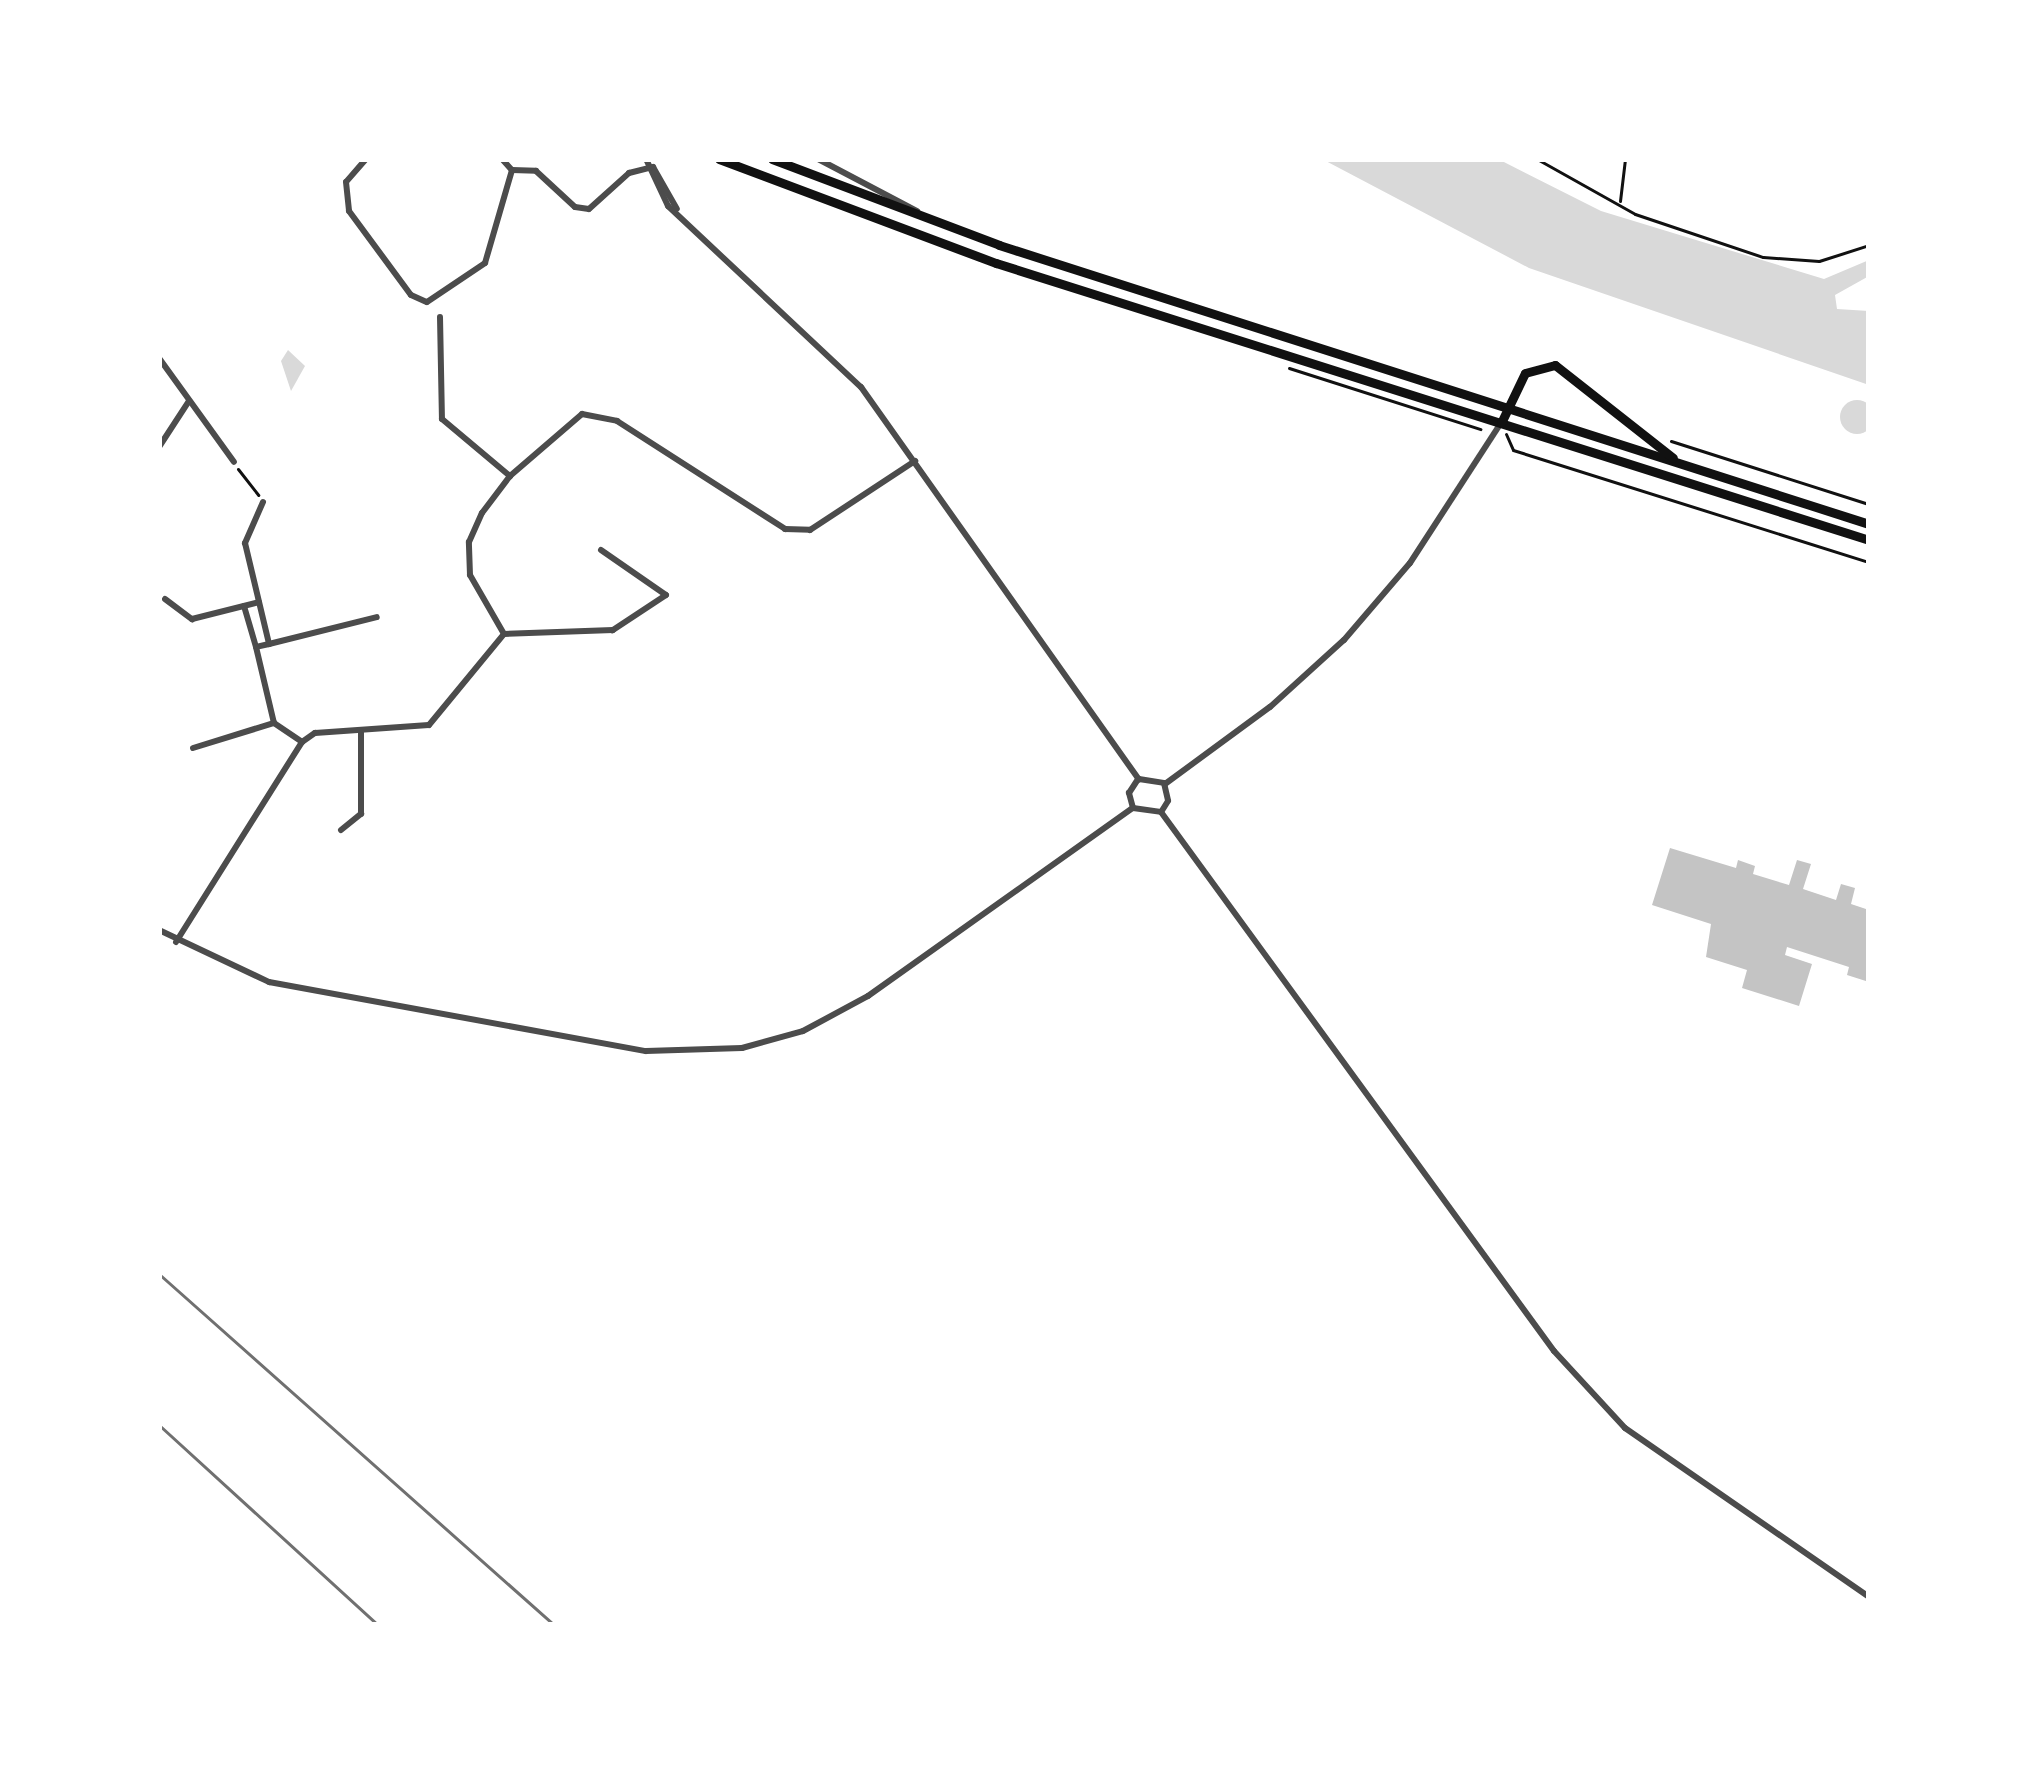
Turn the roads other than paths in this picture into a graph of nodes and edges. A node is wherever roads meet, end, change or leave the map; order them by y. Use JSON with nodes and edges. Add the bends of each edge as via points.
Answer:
{"nodes":[{"id":1,"x":366,"y":159,"type":"edge"},
{"id":2,"x":502,"y":159,"type":"edge"},
{"id":3,"x":646,"y":159,"type":"edge"},
{"id":4,"x":719,"y":159,"type":"edge"},
{"id":5,"x":772,"y":159,"type":"edge"},
{"id":6,"x":818,"y":159,"type":"edge"},
{"id":7,"x":647,"y":169,"type":"junction"},
{"id":8,"x":512,"y":170,"type":"junction"},
{"id":9,"x":678,"y":213,"type":"junction"},
{"id":10,"x":920,"y":213,"type":"junction"},
{"id":11,"x":440,"y":317,"type":"dead end"},
{"id":12,"x":159,"y":358,"type":"edge"},
{"id":13,"x":189,"y":401,"type":"junction"},
{"id":14,"x":1506,"y":406,"type":"junction"},
{"id":15,"x":1501,"y":423,"type":"junction"},
{"id":16,"x":159,"y":448,"type":"edge"},
{"id":17,"x":915,"y":461,"type":"junction"},
{"id":18,"x":234,"y":462,"type":"road end"},
{"id":19,"x":1688,"y":467,"type":"junction"},
{"id":20,"x":510,"y":476,"type":"junction"},
{"id":21,"x":263,"y":502,"type":"road end"},
{"id":22,"x":1869,"y":524,"type":"edge"},
{"id":23,"x":1869,"y":540,"type":"edge"},
{"id":24,"x":601,"y":550,"type":"dead end"},
{"id":25,"x":165,"y":599,"type":"dead end"},
{"id":26,"x":259,"y":602,"type":"junction"},
{"id":27,"x":244,"y":606,"type":"junction"},
{"id":28,"x":377,"y":617,"type":"dead end"},
{"id":29,"x":505,"y":634,"type":"junction"},
{"id":30,"x":269,"y":644,"type":"junction"},
{"id":31,"x":256,"y":647,"type":"junction"},
{"id":32,"x":274,"y":723,"type":"junction"},
{"id":33,"x":362,"y":731,"type":"junction"},
{"id":34,"x":302,"y":742,"type":"junction"},
{"id":35,"x":193,"y":748,"type":"dead end"},
{"id":36,"x":1138,"y":779,"type":"junction"},
{"id":37,"x":1165,"y":784,"type":"junction"},
{"id":38,"x":1133,"y":808,"type":"junction"},
{"id":39,"x":1161,"y":812,"type":"junction"},
{"id":40,"x":341,"y":830,"type":"dead end"},
{"id":41,"x":159,"y":930,"type":"edge"},
{"id":42,"x":176,"y":942,"type":"junction"},
{"id":43,"x":1869,"y":1598,"type":"edge"}],
"edges":[{"from":1,"to":8,"type":"street","via":[[346,182],[350,212],[411,295],[427,302],[485,263]]},
{"from":2,"to":8,"type":"street"},
{"from":3,"to":7,"type":"street"},
{"from":4,"to":15,"type":"main road","via":[[996,262]]},
{"from":5,"to":10,"type":"main road"},
{"from":6,"to":10,"type":"street"},
{"from":7,"to":8,"type":"street","via":[[629,173],[589,209],[574,207],[536,171]]},
{"from":7,"to":9,"type":"street","via":[[654,190]]},
{"from":7,"to":9,"type":"street","via":[[662,172]]},
{"from":9,"to":17,"type":"street","via":[[816,338]]},
{"from":10,"to":14,"type":"main road"},
{"from":11,"to":20,"type":"street","via":[[442,418]]},
{"from":12,"to":13,"type":"street"},
{"from":13,"to":16,"type":"street"},
{"from":13,"to":18,"type":"street"},
{"from":14,"to":15,"type":"main road"},
{"from":14,"to":19,"type":"main road"},
{"from":14,"to":19,"type":"main road","via":[[1525,374],[1556,365]]},
{"from":15,"to":23,"type":"main road"},
{"from":15,"to":37,"type":"street","via":[[1410,562],[1343,640],[1251,723]]},
{"from":17,"to":20,"type":"street","via":[[811,530],[784,529],[594,413],[570,417]]},
{"from":17,"to":36,"type":"street"},
{"from":19,"to":22,"type":"main road"},
{"from":20,"to":29,"type":"street","via":[[475,524],[468,559]]},
{"from":21,"to":26,"type":"street","via":[[245,543]]},
{"from":24,"to":29,"type":"street","via":[[666,595],[614,630]]},
{"from":25,"to":27,"type":"street","via":[[192,620]]},
{"from":26,"to":27,"type":"street"},
{"from":26,"to":30,"type":"street"},
{"from":27,"to":31,"type":"street"},
{"from":28,"to":30,"type":"street"},
{"from":29,"to":33,"type":"street","via":[[430,725]]},
{"from":30,"to":31,"type":"street"},
{"from":31,"to":32,"type":"street"},
{"from":32,"to":34,"type":"street"},
{"from":32,"to":35,"type":"street"},
{"from":33,"to":34,"type":"street","via":[[315,733]]},
{"from":33,"to":40,"type":"street","via":[[361,814]]},
{"from":34,"to":42,"type":"street"},
{"from":36,"to":37,"type":"street"},
{"from":36,"to":38,"type":"street","via":[[1129,794]]},
{"from":37,"to":39,"type":"street"},
{"from":38,"to":39,"type":"street"},
{"from":38,"to":42,"type":"street","via":[[868,996],[803,1030],[742,1048],[646,1051],[268,982]]},
{"from":39,"to":43,"type":"street","via":[[1554,1352],[1636,1436]]},
{"from":41,"to":42,"type":"street"}]}
